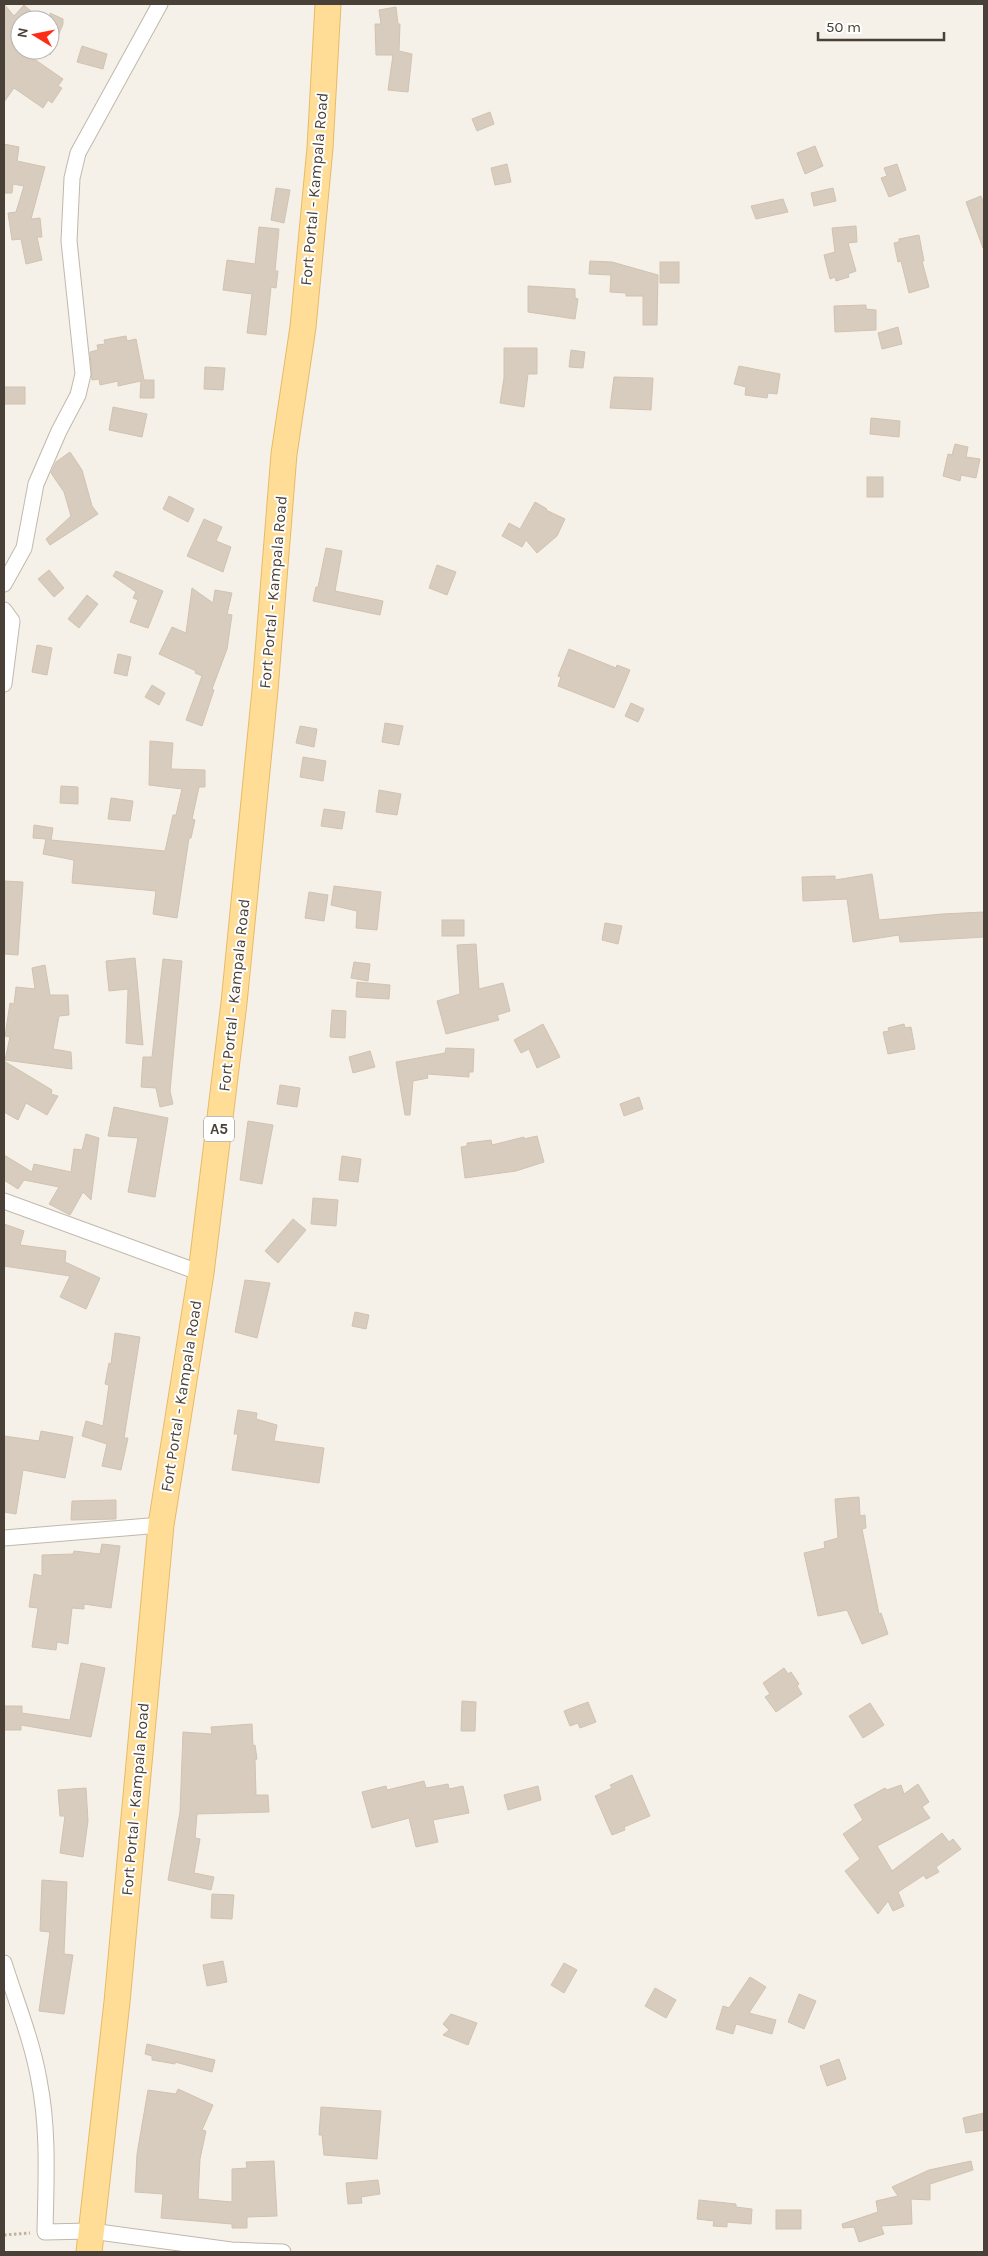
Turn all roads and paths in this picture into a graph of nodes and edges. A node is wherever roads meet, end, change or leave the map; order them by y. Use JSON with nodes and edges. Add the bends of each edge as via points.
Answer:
{"nodes":[{"id":1,"x":160,"y":4,"type":"edge"},
{"id":2,"x":328,"y":4,"type":"edge"},
{"id":3,"x":4,"y":584,"type":"edge"},
{"id":4,"x":4,"y":610,"type":"edge"},
{"id":5,"x":4,"y":684,"type":"edge"},
{"id":6,"x":4,"y":1201,"type":"edge"},
{"id":7,"x":201,"y":1273,"type":"junction"},
{"id":8,"x":161,"y":1525,"type":"junction"},
{"id":9,"x":4,"y":1538,"type":"edge"},
{"id":10,"x":4,"y":1963,"type":"edge"},
{"id":11,"x":45,"y":2232,"type":"junction"},
{"id":12,"x":4,"y":2235,"type":"edge"},
{"id":13,"x":90,"y":2242,"type":"edge"},
{"id":14,"x":283,"y":2252,"type":"edge"}],
"edges":[{"from":1,"to":3,"type":"street","via":[[78,153],[71,187],[69,241],[83,374],[78,395],[36,484],[28,538]]},
{"from":2,"to":7,"type":"main road","name":"Fort Portal - Kampala Road","number":"A5","via":[[320,148],[303,328],[284,454],[236,983]]},
{"from":4,"to":5,"type":"street","via":[[12,621],[12,627]]},
{"from":6,"to":7,"type":"street"},
{"from":7,"to":8,"type":"main road","name":"Fort Portal - Kampala Road","number":"A5"},
{"from":8,"to":9,"type":"street"},
{"from":8,"to":13,"type":"main road","name":"Fort Portal - Kampala Road","number":"A5","via":[[117,2002]]},
{"from":10,"to":11,"type":"street","via":[[39,2079],[46,2134],[48,2189]]},
{"from":11,"to":12,"type":"path"},
{"from":11,"to":13,"type":"street"},
{"from":13,"to":14,"type":"street"}]}
